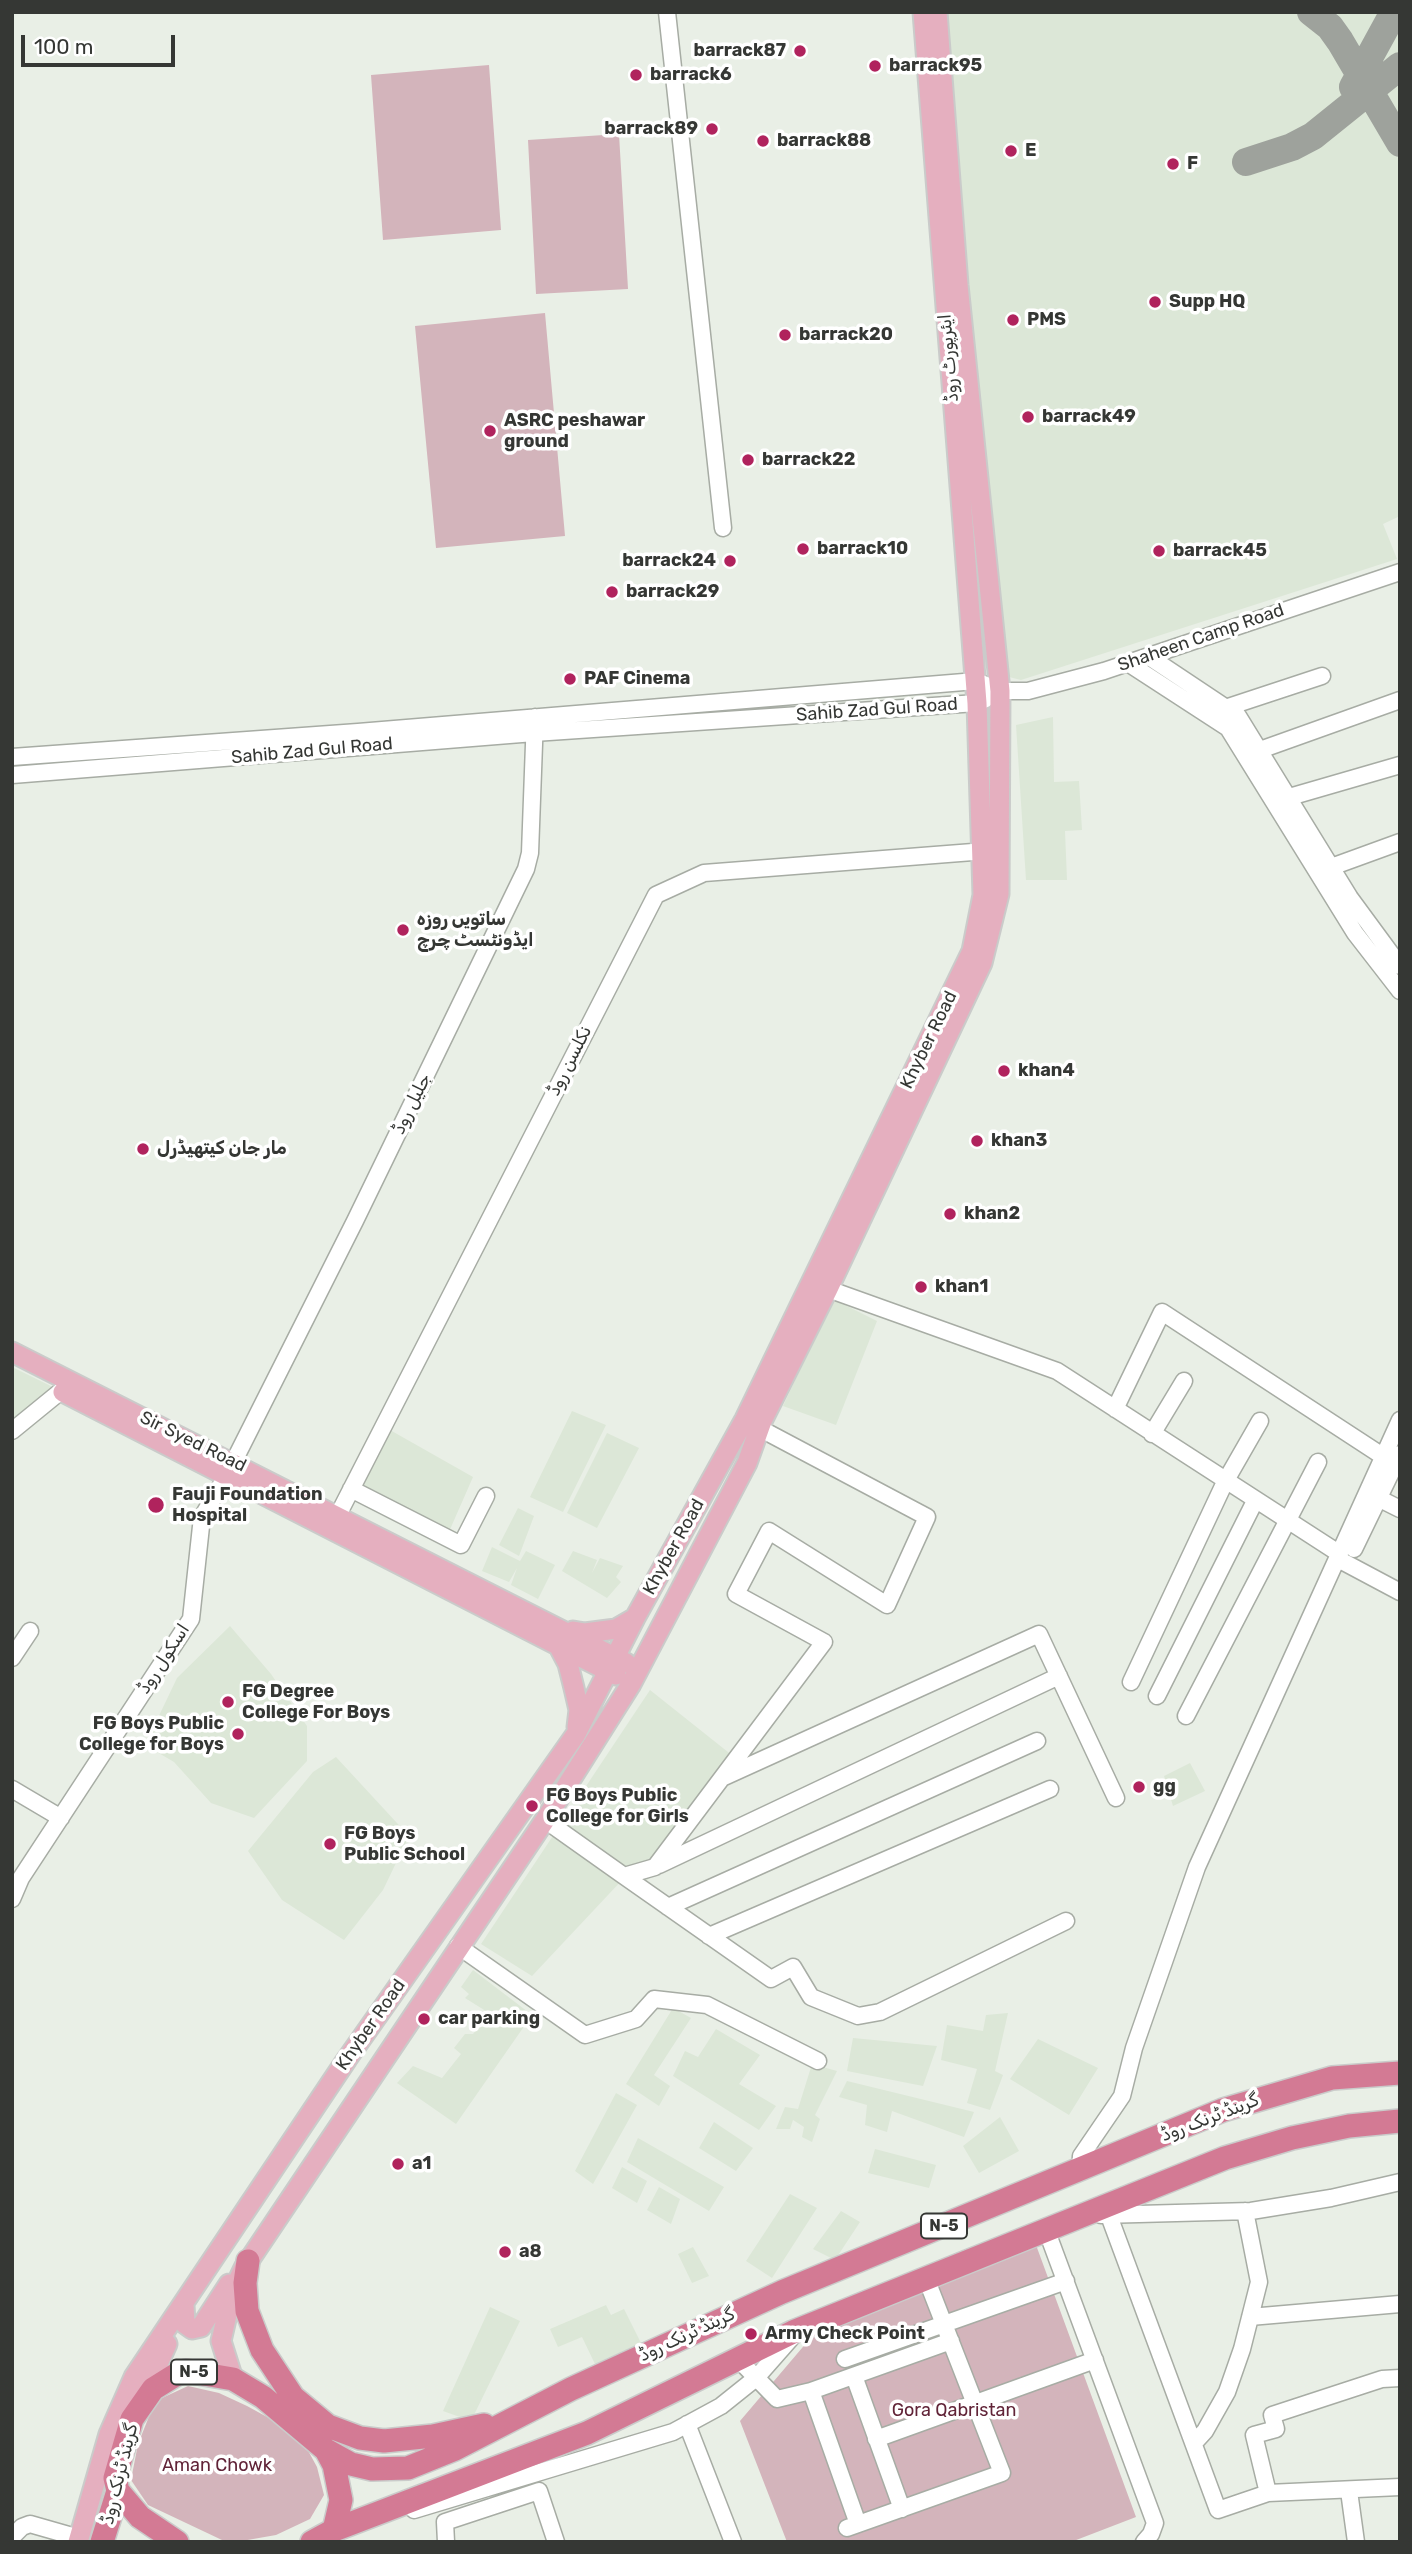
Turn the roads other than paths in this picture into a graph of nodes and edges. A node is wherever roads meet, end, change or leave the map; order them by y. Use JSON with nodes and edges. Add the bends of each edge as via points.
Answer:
{"nodes":[{"id":1,"x":667,"y":12,"type":"edge"},
{"id":2,"x":923,"y":12,"type":"edge"},
{"id":3,"x":937,"y":12,"type":"edge"},
{"id":4,"x":723,"y":528,"type":"dead end"},
{"id":5,"x":1400,"y":572,"type":"edge"},
{"id":6,"x":1148,"y":656,"type":"junction"},
{"id":7,"x":1128,"y":663,"type":"junction"},
{"id":8,"x":1322,"y":676,"type":"dead end"},
{"id":9,"x":975,"y":681,"type":"junction"},
{"id":10,"x":1000,"y":691,"type":"junction"},
{"id":11,"x":1400,"y":700,"type":"edge"},
{"id":12,"x":977,"y":703,"type":"junction"},
{"id":13,"x":1228,"y":707,"type":"junction"},
{"id":14,"x":534,"y":725,"type":"junction"},
{"id":15,"x":1260,"y":750,"type":"junction"},
{"id":16,"x":12,"y":757,"type":"edge"},
{"id":17,"x":1400,"y":765,"type":"edge"},
{"id":18,"x":12,"y":775,"type":"edge"},
{"id":19,"x":1286,"y":798,"type":"junction"},
{"id":20,"x":1400,"y":842,"type":"edge"},
{"id":21,"x":973,"y":852,"type":"dead end"},
{"id":22,"x":1323,"y":870,"type":"junction"},
{"id":23,"x":1400,"y":966,"type":"edge"},
{"id":24,"x":1400,"y":992,"type":"edge"},
{"id":25,"x":828,"y":1289,"type":"junction"},
{"id":26,"x":12,"y":1352,"type":"edge"},
{"id":27,"x":12,"y":1367,"type":"edge"},
{"id":28,"x":1184,"y":1381,"type":"dead end"},
{"id":29,"x":61,"y":1391,"type":"junction"},
{"id":30,"x":1115,"y":1409,"type":"junction"},
{"id":31,"x":1400,"y":1420,"type":"edge"},
{"id":32,"x":1259,"y":1421,"type":"dead end"},
{"id":33,"x":759,"y":1428,"type":"junction"},
{"id":34,"x":12,"y":1431,"type":"edge"},
{"id":35,"x":1152,"y":1434,"type":"junction"},
{"id":36,"x":1392,"y":1456,"type":"edge"},
{"id":37,"x":1318,"y":1462,"type":"dead end"},
{"id":38,"x":231,"y":1469,"type":"junction"},
{"id":39,"x":1225,"y":1482,"type":"junction"},
{"id":40,"x":351,"y":1489,"type":"junction"},
{"id":41,"x":486,"y":1496,"type":"dead end"},
{"id":42,"x":1380,"y":1499,"type":"junction"},
{"id":43,"x":1255,"y":1501,"type":"junction"},
{"id":44,"x":1400,"y":1509,"type":"edge"},
{"id":45,"x":338,"y":1515,"type":"junction"},
{"id":46,"x":1287,"y":1522,"type":"junction"},
{"id":47,"x":1339,"y":1562,"type":"junction"},
{"id":48,"x":1400,"y":1592,"type":"edge"},
{"id":49,"x":635,"y":1618,"type":"junction"},
{"id":50,"x":30,"y":1632,"type":"dead end"},
{"id":51,"x":560,"y":1636,"type":"junction"},
{"id":52,"x":12,"y":1658,"type":"edge"},
{"id":53,"x":611,"y":1663,"type":"junction"},
{"id":54,"x":1059,"y":1676,"type":"junction"},
{"id":55,"x":634,"y":1677,"type":"junction"},
{"id":56,"x":1131,"y":1682,"type":"dead end"},
{"id":57,"x":1157,"y":1696,"type":"dead end"},
{"id":58,"x":1186,"y":1716,"type":"dead end"},
{"id":59,"x":576,"y":1734,"type":"junction"},
{"id":60,"x":1037,"y":1741,"type":"dead end"},
{"id":61,"x":722,"y":1778,"type":"junction"},
{"id":62,"x":12,"y":1789,"type":"edge"},
{"id":63,"x":1050,"y":1789,"type":"dead end"},
{"id":64,"x":1116,"y":1798,"type":"dead end"},
{"id":65,"x":61,"y":1818,"type":"junction"},
{"id":66,"x":545,"y":1820,"type":"junction"},
{"id":67,"x":655,"y":1867,"type":"junction"},
{"id":68,"x":624,"y":1876,"type":"junction"},
{"id":69,"x":12,"y":1899,"type":"edge"},
{"id":70,"x":668,"y":1907,"type":"junction"},
{"id":71,"x":1066,"y":1921,"type":"dead end"},
{"id":72,"x":709,"y":1936,"type":"junction"},
{"id":73,"x":458,"y":1946,"type":"junction"},
{"id":74,"x":818,"y":2061,"type":"dead end"},
{"id":75,"x":1400,"y":2073,"type":"edge"},
{"id":76,"x":1400,"y":2121,"type":"edge"},
{"id":77,"x":1080,"y":2169,"type":"junction"},
{"id":78,"x":1400,"y":2182,"type":"edge"},
{"id":79,"x":1245,"y":2211,"type":"junction"},
{"id":80,"x":1108,"y":2213,"type":"junction"},
{"id":81,"x":1046,"y":2229,"type":"junction"},
{"id":82,"x":246,"y":2264,"type":"junction"},
{"id":83,"x":926,"y":2278,"type":"junction"},
{"id":84,"x":1066,"y":2281,"type":"junction"},
{"id":85,"x":1400,"y":2304,"type":"edge"},
{"id":86,"x":181,"y":2309,"type":"junction"},
{"id":87,"x":1250,"y":2317,"type":"junction"},
{"id":88,"x":944,"y":2323,"type":"junction"},
{"id":89,"x":800,"y":2329,"type":"junction"},
{"id":90,"x":951,"y":2341,"type":"junction"},
{"id":91,"x":738,"y":2359,"type":"junction"},
{"id":92,"x":845,"y":2359,"type":"dead end"},
{"id":93,"x":1095,"y":2360,"type":"junction"},
{"id":94,"x":854,"y":2376,"type":"junction"},
{"id":95,"x":756,"y":2378,"type":"junction"},
{"id":96,"x":1400,"y":2378,"type":"edge"},
{"id":97,"x":233,"y":2379,"type":"junction"},
{"id":98,"x":811,"y":2391,"type":"junction"},
{"id":99,"x":975,"y":2403,"type":"junction"},
{"id":100,"x":132,"y":2419,"type":"junction"},
{"id":101,"x":502,"y":2422,"type":"junction"},
{"id":102,"x":687,"y":2424,"type":"junction"},
{"id":103,"x":587,"y":2433,"type":"junction"},
{"id":104,"x":876,"y":2439,"type":"junction"},
{"id":105,"x":1194,"y":2443,"type":"junction"},
{"id":106,"x":326,"y":2450,"type":"junction"},
{"id":107,"x":1400,"y":2487,"type":"edge"},
{"id":108,"x":118,"y":2490,"type":"junction"},
{"id":109,"x":1349,"y":2491,"type":"junction"},
{"id":110,"x":1268,"y":2493,"type":"junction"},
{"id":111,"x":902,"y":2509,"type":"junction"},
{"id":112,"x":414,"y":2510,"type":"junction"},
{"id":113,"x":334,"y":2536,"type":"edge"},
{"id":114,"x":12,"y":2537,"type":"edge"},
{"id":115,"x":1150,"y":2539,"type":"edge"},
{"id":116,"x":78,"y":2540,"type":"edge"},
{"id":117,"x":102,"y":2542,"type":"edge"},
{"id":118,"x":175,"y":2542,"type":"edge"},
{"id":119,"x":312,"y":2542,"type":"edge"},
{"id":120,"x":446,"y":2542,"type":"edge"},
{"id":121,"x":556,"y":2542,"type":"edge"},
{"id":122,"x":733,"y":2542,"type":"edge"},
{"id":123,"x":1356,"y":2542,"type":"edge"}],
"edges":[{"from":1,"to":4,"type":"street"},
{"from":2,"to":9,"type":"main road","name":"ایئرپورٹ روڈ"},
{"from":3,"to":10,"type":"main road","name":"Khyber Road","via":[[958,285]]},
{"from":5,"to":6,"type":"street","name":"Shaheen Camp Road"},
{"from":6,"to":7,"type":"street","name":"Shaheen Camp Road"},
{"from":6,"to":13,"type":"street"},
{"from":7,"to":10,"type":"street","name":"Shaheen Camp Road","via":[[1039,689]]},
{"from":7,"to":22,"type":"street","via":[[1228,729]]},
{"from":8,"to":13,"type":"street"},
{"from":9,"to":10,"type":"street","name":"Sahib Zad Gul Road"},
{"from":9,"to":12,"type":"main road","name":"ایئرپورٹ روڈ"},
{"from":9,"to":14,"type":"street","name":"Sahib Zad Gul Road"},
{"from":10,"to":12,"type":"street","name":"Sahib Zad Gul Road"},
{"from":10,"to":25,"type":"main road","name":"Khyber Road","via":[[999,894],[982,963]]},
{"from":11,"to":15,"type":"street"},
{"from":12,"to":14,"type":"street","name":"Sahib Zad Gul Road"},
{"from":12,"to":49,"type":"main road","name":"Khyber Road","via":[[983,895],[972,951],[751,1408]]},
{"from":13,"to":15,"type":"street"},
{"from":14,"to":16,"type":"street","name":"Sahib Zad Gul Road"},
{"from":14,"to":18,"type":"street","name":"Sahib Zad Gul Road"},
{"from":14,"to":38,"type":"street","name":"جلیل روڈ","via":[[526,869]]},
{"from":15,"to":19,"type":"street"},
{"from":17,"to":19,"type":"street"},
{"from":19,"to":22,"type":"street"},
{"from":20,"to":22,"type":"street"},
{"from":21,"to":40,"type":"street","name":"نکلسن روڈ","via":[[704,873],[656,895]]},
{"from":22,"to":23,"type":"street"},
{"from":22,"to":24,"type":"street","via":[[1354,933]]},
{"from":25,"to":30,"type":"street","via":[[1057,1371]]},
{"from":25,"to":33,"type":"main road","name":"Khyber Road"},
{"from":26,"to":38,"type":"main road","name":"Sir Syed Road"},
{"from":27,"to":29,"type":"main road","name":"Sir Syed Road"},
{"from":28,"to":35,"type":"street"},
{"from":29,"to":34,"type":"street"},
{"from":29,"to":38,"type":"main road","name":"Sir Syed Road"},
{"from":30,"to":35,"type":"street"},
{"from":30,"to":36,"type":"street","via":[[1162,1312]]},
{"from":31,"to":36,"type":"street"},
{"from":32,"to":39,"type":"street"},
{"from":33,"to":55,"type":"main road","name":"Khyber Road","via":[[747,1462]]},
{"from":33,"to":61,"type":"street","via":[[926,1517],[887,1605],[769,1531],[736,1594],[824,1642]]},
{"from":35,"to":39,"type":"street"},
{"from":36,"to":42,"type":"street"},
{"from":36,"to":47,"type":"street"},
{"from":37,"to":46,"type":"street"},
{"from":38,"to":45,"type":"main road","name":"Sir Syed Road"},
{"from":38,"to":51,"type":"main road","name":"Sir Syed Road"},
{"from":38,"to":65,"type":"street","name":"اسکول روڈ","via":[[202,1517],[191,1619]]},
{"from":39,"to":43,"type":"street"},
{"from":39,"to":56,"type":"street"},
{"from":40,"to":41,"type":"street","via":[[461,1545]]},
{"from":40,"to":45,"type":"street","name":"نکلسن روڈ"},
{"from":42,"to":44,"type":"street"},
{"from":42,"to":47,"type":"street"},
{"from":43,"to":46,"type":"street"},
{"from":43,"to":57,"type":"street"},
{"from":45,"to":51,"type":"main road","name":"Sir Syed Road"},
{"from":46,"to":47,"type":"street"},
{"from":46,"to":58,"type":"street"},
{"from":47,"to":48,"type":"street"},
{"from":47,"to":77,"type":"street","via":[[1197,1867],[1134,2048],[1122,2096],[1081,2156]]},
{"from":49,"to":51,"type":"main road","via":[[616,1629]]},
{"from":49,"to":53,"type":"main road","name":"Khyber Road"},
{"from":50,"to":52,"type":"street"},
{"from":51,"to":53,"type":"main road"},
{"from":51,"to":59,"type":"main road","via":[[579,1710]]},
{"from":53,"to":55,"type":"main road"},
{"from":53,"to":59,"type":"main road","name":"Khyber Road"},
{"from":54,"to":61,"type":"street","via":[[1039,1634]]},
{"from":54,"to":64,"type":"street"},
{"from":54,"to":67,"type":"street"},
{"from":55,"to":66,"type":"main road","name":"Khyber Road"},
{"from":59,"to":86,"type":"main road","name":"Khyber Road","via":[[340,2070]]},
{"from":60,"to":70,"type":"street"},
{"from":61,"to":67,"type":"street"},
{"from":62,"to":65,"type":"street"},
{"from":63,"to":72,"type":"street"},
{"from":65,"to":69,"type":"street","name":"اسکول روڈ"},
{"from":66,"to":68,"type":"street"},
{"from":66,"to":73,"type":"main road","name":"Khyber Road"},
{"from":67,"to":68,"type":"street"},
{"from":68,"to":70,"type":"street"},
{"from":70,"to":72,"type":"street"},
{"from":71,"to":72,"type":"street","via":[[880,2012],[858,2016],[811,1997],[793,1967],[771,1979]]},
{"from":73,"to":74,"type":"street","via":[[585,2035],[636,2019],[654,1999],[707,2005]]},
{"from":73,"to":82,"type":"main road","name":"Khyber Road"},
{"from":75,"to":77,"type":"highway","name":"گرینڈ ٹرنک روڈ","number":"N-5","via":[[1300,2085],[1223,2110]]},
{"from":76,"to":81,"type":"highway","number":"N-5","via":[[1338,2128],[1225,2158]]},
{"from":77,"to":101,"type":"highway","name":"گرینڈ ٹرنک روڈ","number":"N-5","via":[[782,2292]]},
{"from":78,"to":79,"type":"street"},
{"from":79,"to":80,"type":"street"},
{"from":79,"to":87,"type":"street","via":[[1259,2282]]},
{"from":80,"to":81,"type":"street"},
{"from":80,"to":105,"type":"street"},
{"from":81,"to":83,"type":"highway","number":"N-5"},
{"from":81,"to":84,"type":"street"},
{"from":82,"to":86,"type":"main road","via":[[201,2327],[192,2329],[185,2324]]},
{"from":82,"to":97,"type":"main road","via":[[232,2293],[222,2341]]},
{"from":82,"to":101,"type":"highway","via":[[247,2311],[262,2350],[293,2397],[328,2426],[384,2441],[433,2437]]},
{"from":83,"to":88,"type":"street"},
{"from":83,"to":89,"type":"highway","number":"N-5"},
{"from":84,"to":88,"type":"street"},
{"from":84,"to":93,"type":"street"},
{"from":85,"to":87,"type":"street"},
{"from":86,"to":100,"type":"main road"},
{"from":86,"to":116,"type":"main road","via":[[134,2377],[109,2434]]},
{"from":87,"to":105,"type":"street","via":[[1227,2392]]},
{"from":88,"to":90,"type":"street"},
{"from":88,"to":92,"type":"street"},
{"from":89,"to":91,"type":"highway","number":"N-5"},
{"from":89,"to":95,"type":"street"},
{"from":90,"to":94,"type":"street"},
{"from":90,"to":99,"type":"street"},
{"from":91,"to":95,"type":"street"},
{"from":91,"to":103,"type":"highway","number":"N-5"},
{"from":93,"to":99,"type":"street"},
{"from":93,"to":115,"type":"street","via":[[1155,2523]]},
{"from":94,"to":98,"type":"street"},
{"from":94,"to":104,"type":"street"},
{"from":95,"to":98,"type":"street","via":[[777,2399]]},
{"from":95,"to":102,"type":"street","via":[[721,2406]]},
{"from":96,"to":110,"type":"street","via":[[1381,2379],[1272,2415],[1276,2429],[1254,2435]]},
{"from":97,"to":100,"type":"highway","name":"گرینڈ ٹرنک روڈ","number":"N-5","via":[[186,2371],[177,2374],[153,2389]]},
{"from":97,"to":106,"type":"highway","name":"گرینڈ ٹرنک روڈ","number":"N-5","via":[[263,2396]]},
{"from":98,"to":111,"type":"street","via":[[853,2526]]},
{"from":99,"to":104,"type":"street"},
{"from":99,"to":111,"type":"street","via":[[1002,2473]]},
{"from":100,"to":108,"type":"highway","name":"گرینڈ ٹرنک روڈ","number":"N-5","via":[[115,2478]]},
{"from":101,"to":106,"type":"highway","name":"گرینڈ ٹرنک روڈ","number":"N-5","via":[[456,2449],[396,2470],[360,2467]]},
{"from":102,"to":112,"type":"street"},
{"from":102,"to":122,"type":"street"},
{"from":103,"to":112,"type":"highway"},
{"from":103,"to":113,"type":"highway","number":"N-5"},
{"from":104,"to":111,"type":"street"},
{"from":105,"to":110,"type":"street","via":[[1218,2510]]},
{"from":106,"to":113,"type":"highway","via":[[341,2500]]},
{"from":107,"to":109,"type":"street"},
{"from":108,"to":117,"type":"highway","name":"گرینڈ ٹرنک روڈ","number":"N-5"},
{"from":108,"to":118,"type":"highway","via":[[140,2517]]},
{"from":109,"to":110,"type":"street"},
{"from":109,"to":123,"type":"street"},
{"from":112,"to":113,"type":"highway"},
{"from":113,"to":119,"type":"highway","number":"N-5"},
{"from":114,"to":116,"type":"street","via":[[30,2524]]},
{"from":120,"to":121,"type":"street","via":[[445,2522],[539,2491]]}]}
